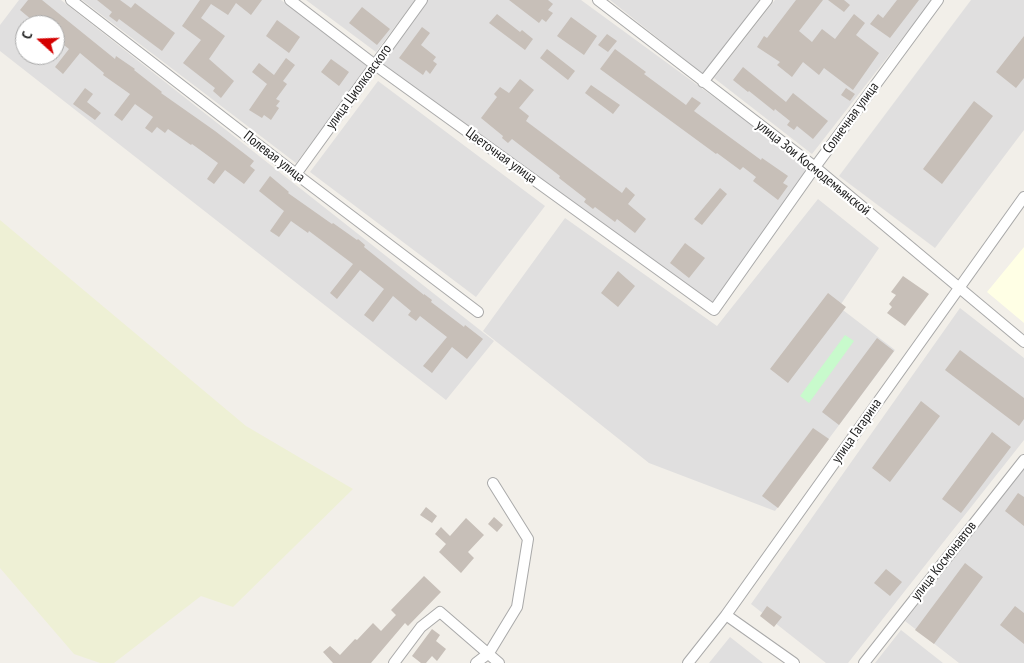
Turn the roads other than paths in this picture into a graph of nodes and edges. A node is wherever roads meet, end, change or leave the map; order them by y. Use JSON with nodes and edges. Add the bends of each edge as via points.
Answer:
{"nodes":[{"id":1,"x":71,"y":0,"type":"edge"},
{"id":2,"x":290,"y":0,"type":"edge"},
{"id":3,"x":422,"y":0,"type":"edge"},
{"id":4,"x":598,"y":0,"type":"edge"},
{"id":5,"x":767,"y":0,"type":"edge"},
{"id":6,"x":938,"y":0,"type":"edge"},
{"id":7,"x":375,"y":65,"type":"junction"},
{"id":8,"x":703,"y":82,"type":"junction"},
{"id":9,"x":815,"y":167,"type":"junction"},
{"id":10,"x":296,"y":174,"type":"junction"},
{"id":11,"x":1024,"y":197,"type":"edge"},
{"id":12,"x":958,"y":288,"type":"junction"},
{"id":13,"x":714,"y":310,"type":"joint"},
{"id":14,"x":478,"y":312,"type":"dead end"},
{"id":15,"x":1024,"y":342,"type":"edge"},
{"id":16,"x":1024,"y":460,"type":"edge"},
{"id":17,"x":493,"y":484,"type":"dead end"},
{"id":18,"x":726,"y":615,"type":"junction"},
{"id":19,"x":489,"y":653,"type":"junction"},
{"id":20,"x":394,"y":663,"type":"edge"},
{"id":21,"x":476,"y":663,"type":"edge"},
{"id":22,"x":499,"y":663,"type":"edge"},
{"id":23,"x":688,"y":663,"type":"edge"},
{"id":24,"x":794,"y":663,"type":"edge"},
{"id":25,"x":864,"y":663,"type":"edge"}],
"edges":[{"from":1,"to":10,"type":"street","name":"Полевая улица"},
{"from":2,"to":7,"type":"street","name":"Цветочная улица"},
{"from":3,"to":7,"type":"street","name":"улица Циолковского"},
{"from":4,"to":8,"type":"street","name":"улица Зои Космодемьянской"},
{"from":5,"to":8,"type":"street"},
{"from":6,"to":9,"type":"street","name":"Солнечная улица"},
{"from":7,"to":10,"type":"street","name":"улица Циолковского"},
{"from":7,"to":13,"type":"street","name":"Цветочная улица"},
{"from":8,"to":9,"type":"street","name":"улица Зои Космодемьянской"},
{"from":9,"to":12,"type":"street","name":"улица Зои Космодемьянской"},
{"from":9,"to":13,"type":"street","name":"Солнечная улица"},
{"from":10,"to":14,"type":"street","name":"Полевая улица"},
{"from":11,"to":12,"type":"street","name":"улица Гагарина"},
{"from":12,"to":15,"type":"street","name":"улица Зои Космодемьянской"},
{"from":12,"to":18,"type":"street","name":"улица Гагарина"},
{"from":16,"to":25,"type":"street","name":"улица Космонавтов"},
{"from":17,"to":19,"type":"street","via":[[528,539],[517,607]]},
{"from":18,"to":23,"type":"street","name":"улица Гагарина"},
{"from":18,"to":24,"type":"street"},
{"from":19,"to":20,"type":"street","via":[[440,612],[420,627]]},
{"from":19,"to":21,"type":"street"},
{"from":19,"to":22,"type":"street"}]}
